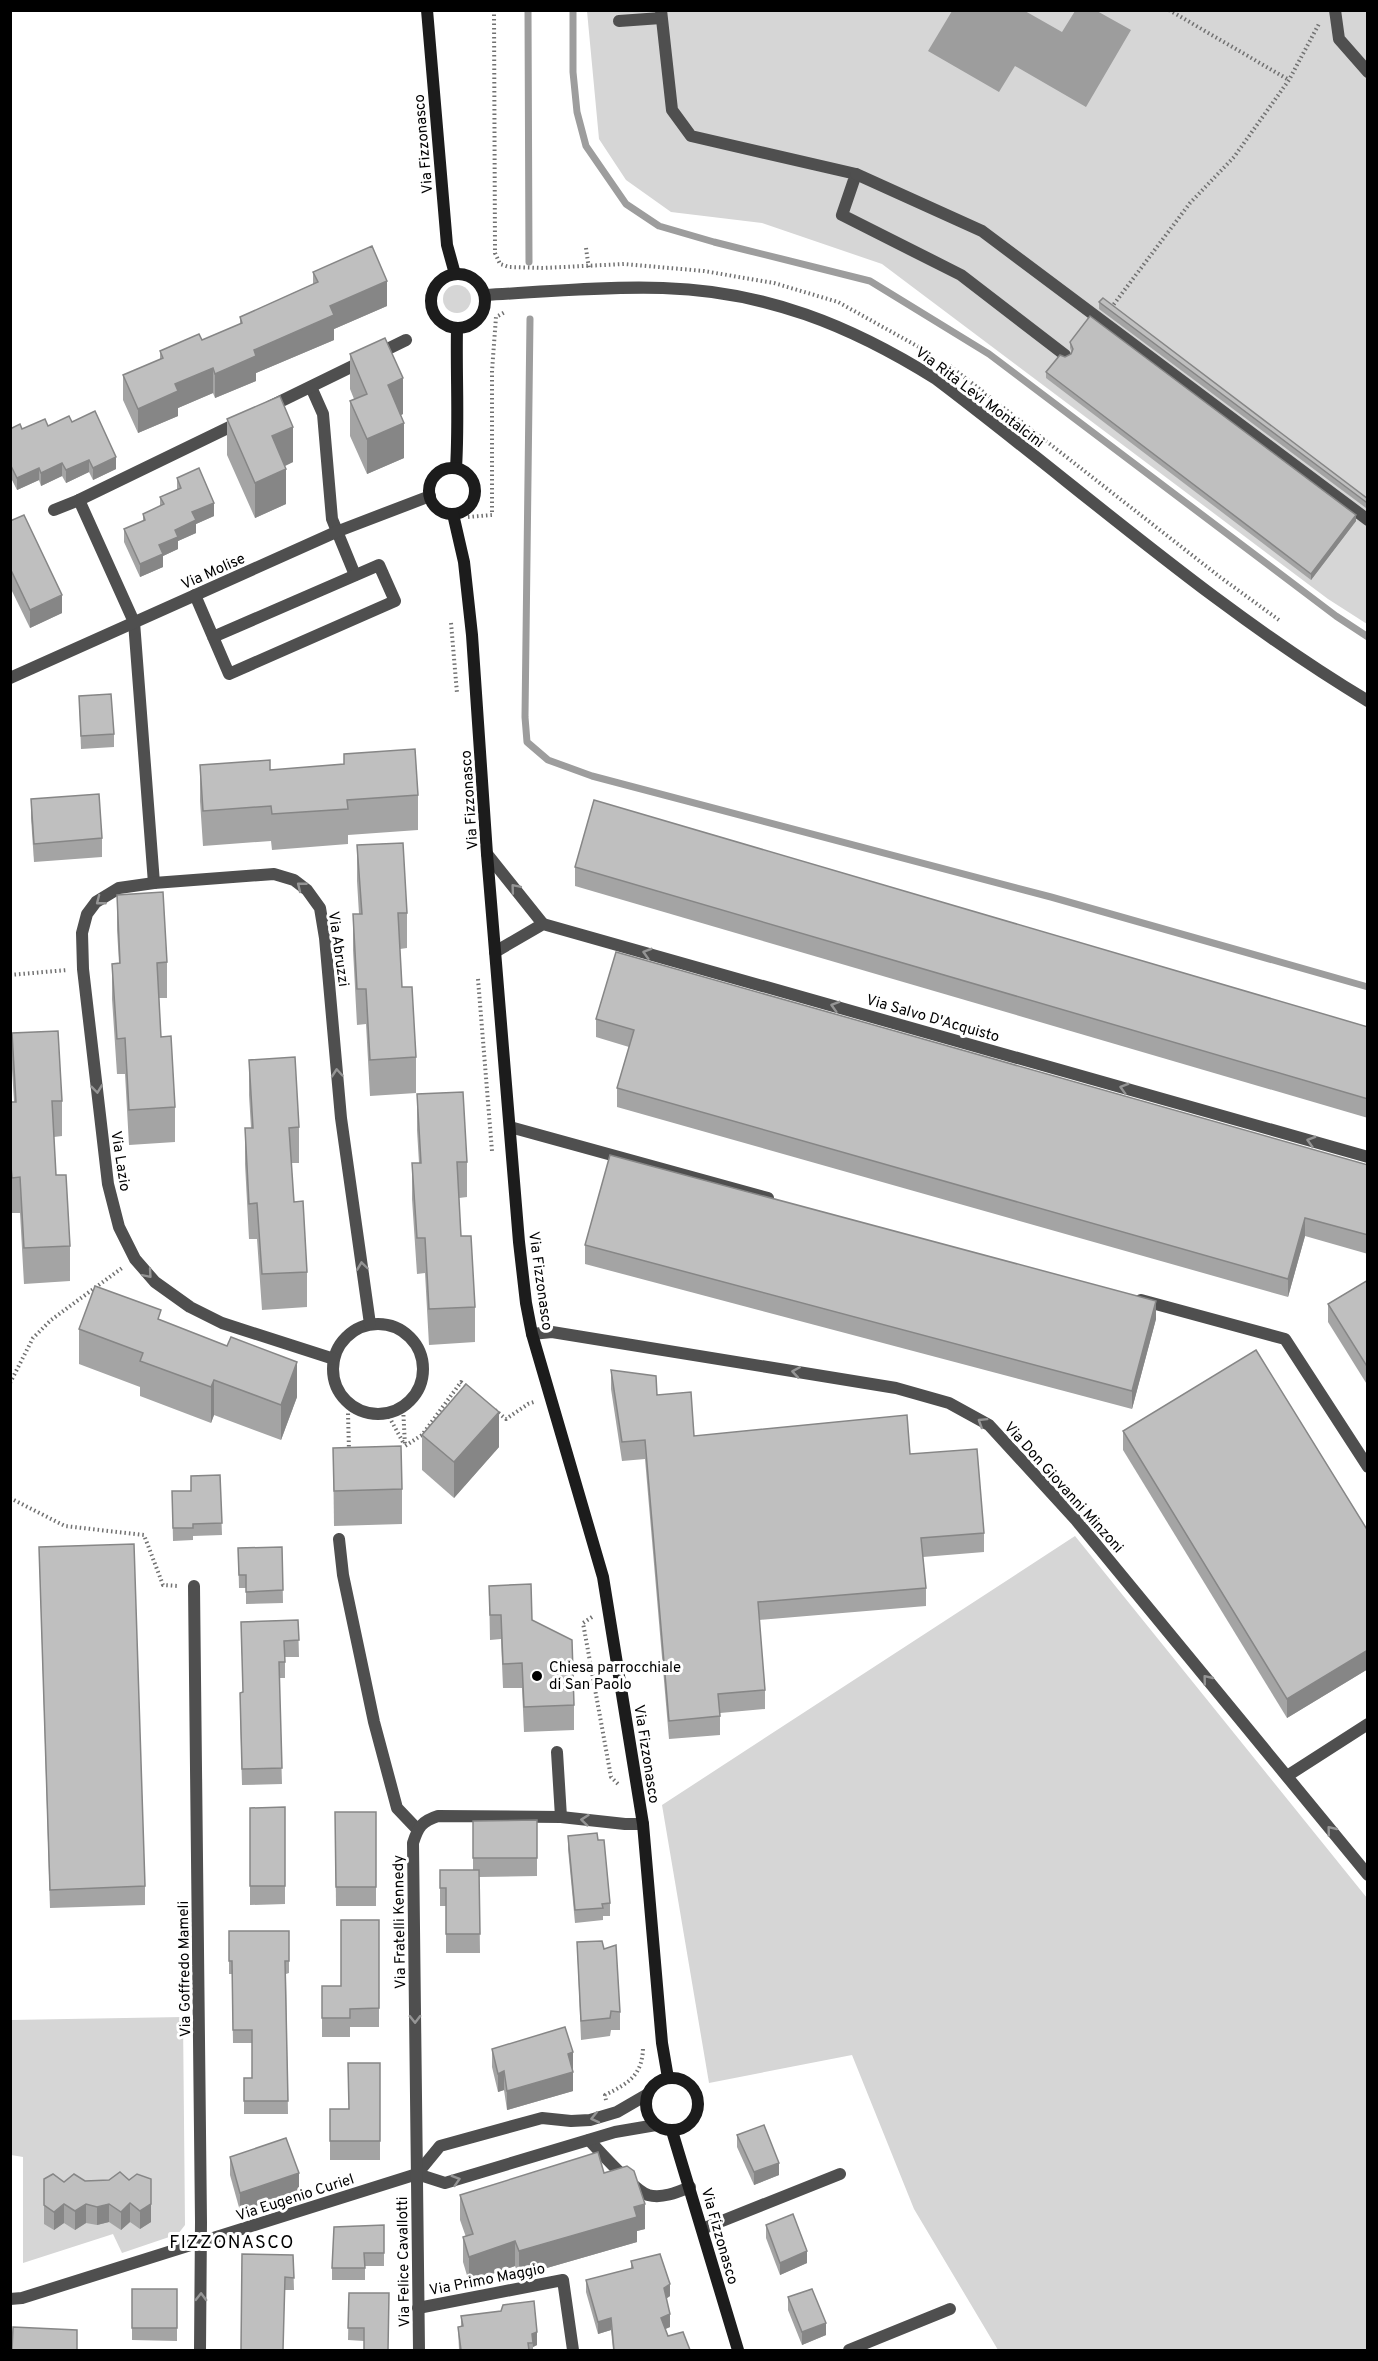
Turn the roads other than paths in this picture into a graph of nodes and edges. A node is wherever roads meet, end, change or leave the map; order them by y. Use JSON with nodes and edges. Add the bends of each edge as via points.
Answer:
{"nodes":[{"id":1,"x":427,"y":10,"type":"edge"},
{"id":2,"x":1335,"y":10,"type":"edge"},
{"id":3,"x":661,"y":14,"type":"edge"},
{"id":4,"x":619,"y":21,"type":"dead end"},
{"id":5,"x":1368,"y":72,"type":"edge"},
{"id":6,"x":856,"y":174,"type":"junction"},
{"id":7,"x":455,"y":274,"type":"junction"},
{"id":8,"x":485,"y":295,"type":"junction"},
{"id":9,"x":457,"y":328,"type":"junction"},
{"id":10,"x":406,"y":339,"type":"dead end"},
{"id":11,"x":1065,"y":355,"type":"edge"},
{"id":12,"x":311,"y":387,"type":"junction"},
{"id":13,"x":456,"y":468,"type":"junction"},
{"id":14,"x":430,"y":496,"type":"junction"},
{"id":15,"x":79,"y":500,"type":"junction"},
{"id":16,"x":54,"y":510,"type":"dead end"},
{"id":17,"x":453,"y":514,"type":"junction"},
{"id":18,"x":1368,"y":520,"type":"edge"},
{"id":19,"x":336,"y":532,"type":"junction"},
{"id":20,"x":355,"y":575,"type":"junction"},
{"id":21,"x":195,"y":595,"type":"junction"},
{"id":22,"x":134,"y":622,"type":"junction"},
{"id":23,"x":213,"y":637,"type":"junction"},
{"id":24,"x":10,"y":678,"type":"edge"},
{"id":25,"x":1368,"y":701,"type":"edge"},
{"id":26,"x":487,"y":854,"type":"junction"},
{"id":27,"x":154,"y":883,"type":"junction"},
{"id":28,"x":543,"y":924,"type":"junction"},
{"id":29,"x":495,"y":952,"type":"junction"},
{"id":30,"x":510,"y":1127,"type":"junction"},
{"id":31,"x":1368,"y":1157,"type":"edge"},
{"id":32,"x":776,"y":1200,"type":"edge"},
{"id":33,"x":1134,"y":1298,"type":"edge"},
{"id":34,"x":370,"y":1324,"type":"junction"},
{"id":35,"x":532,"y":1334,"type":"junction"},
{"id":36,"x":334,"y":1359,"type":"junction"},
{"id":37,"x":1368,"y":1467,"type":"edge"},
{"id":38,"x":339,"y":1539,"type":"dead end"},
{"id":39,"x":194,"y":1586,"type":"road end"},
{"id":40,"x":1368,"y":1724,"type":"edge"},
{"id":41,"x":557,"y":1752,"type":"dead end"},
{"id":42,"x":1287,"y":1776,"type":"junction"},
{"id":43,"x":561,"y":1817,"type":"junction"},
{"id":44,"x":643,"y":1824,"type":"junction"},
{"id":45,"x":417,"y":1829,"type":"junction"},
{"id":46,"x":1368,"y":1875,"type":"edge"},
{"id":47,"x":668,"y":2078,"type":"junction"},
{"id":48,"x":648,"y":2094,"type":"junction"},
{"id":49,"x":656,"y":2125,"type":"junction"},
{"id":50,"x":672,"y":2131,"type":"junction"},
{"id":51,"x":589,"y":2140,"type":"junction"},
{"id":52,"x":417,"y":2174,"type":"junction"},
{"id":53,"x":840,"y":2174,"type":"dead end"},
{"id":54,"x":690,"y":2187,"type":"junction"},
{"id":55,"x":702,"y":2229,"type":"junction"},
{"id":56,"x":201,"y":2243,"type":"junction"},
{"id":57,"x":10,"y":2299,"type":"edge"},
{"id":58,"x":418,"y":2308,"type":"junction"},
{"id":59,"x":950,"y":2309,"type":"dead end"},
{"id":60,"x":874,"y":2346,"type":"edge"},
{"id":61,"x":200,"y":2350,"type":"edge"},
{"id":62,"x":419,"y":2350,"type":"edge"},
{"id":63,"x":573,"y":2350,"type":"edge"},
{"id":64,"x":738,"y":2350,"type":"edge"},
{"id":65,"x":849,"y":2350,"type":"edge"}],
"edges":[{"from":1,"to":7,"type":"main road","name":"Via Fizzonasco","via":[[447,246]]},
{"from":2,"to":5,"type":"street","via":[[1339,39]]},
{"from":3,"to":4,"type":"street"},
{"from":3,"to":6,"type":"street","via":[[672,110],[690,136]]},
{"from":6,"to":11,"type":"street","via":[[842,215],[961,275]]},
{"from":6,"to":18,"type":"street","via":[[982,231]]},
{"from":7,"to":8,"type":"main road","via":[[477,281]]},
{"from":7,"to":9,"type":"main road","via":[[438,281],[430,297],[434,315],[448,327]]},
{"from":8,"to":9,"type":"main road","via":[[479,318]]},
{"from":8,"to":25,"type":"street","name":"Via Rita Levi Montalcini","via":[[662,288],[707,291],[755,299],[849,330],[936,379],[1204,591]]},
{"from":9,"to":13,"type":"main road"},
{"from":10,"to":12,"type":"street"},
{"from":12,"to":15,"type":"street"},
{"from":12,"to":19,"type":"street","via":[[323,414],[329,503]]},
{"from":13,"to":14,"type":"main road","via":[[435,475]]},
{"from":13,"to":17,"type":"main road","via":[[469,475],[476,488],[468,508]]},
{"from":14,"to":17,"type":"main road","via":[[438,509]]},
{"from":14,"to":19,"type":"street","name":"Via Molise"},
{"from":15,"to":16,"type":"street"},
{"from":15,"to":22,"type":"street"},
{"from":17,"to":26,"type":"main road","name":"Via Fizzonasco","via":[[464,562],[472,635]]},
{"from":19,"to":20,"type":"street"},
{"from":19,"to":21,"type":"street","name":"Via Molise"},
{"from":20,"to":23,"type":"street"},
{"from":20,"to":23,"type":"street","via":[[379,565],[395,601],[229,674]]},
{"from":21,"to":22,"type":"street","name":"Via Molise"},
{"from":21,"to":23,"type":"street"},
{"from":22,"to":24,"type":"street","name":"Via Molise"},
{"from":22,"to":27,"type":"street"},
{"from":28,"to":26,"type":"street","one_way":true},
{"from":26,"to":29,"type":"main road","name":"Via Fizzonasco"},
{"from":34,"to":27,"type":"street","name":"Via Abruzzi","one_way":true,"via":[[341,1118],[320,908],[294,880],[274,874]]},
{"from":27,"to":36,"type":"street","name":"Via Lazio","one_way":true,"via":[[118,888],[96,902],[87,914],[82,933],[108,1184],[119,1227],[135,1259],[155,1282],[190,1307],[222,1323]]},
{"from":28,"to":29,"type":"street"},
{"from":31,"to":28,"type":"street","name":"Via Salvo D'Acquisto","one_way":true},
{"from":29,"to":30,"type":"main road","name":"Via Fizzonasco"},
{"from":30,"to":32,"type":"street"},
{"from":30,"to":35,"type":"main road","name":"Via Fizzonasco","via":[[519,1242]]},
{"from":33,"to":37,"type":"street","via":[[1285,1339]]},
{"from":34,"to":36,"type":"street","via":[[341,1343]]},
{"from":34,"to":36,"type":"street","via":[[388,1324],[404,1331],[416,1344],[423,1360],[423,1378],[416,1394],[387,1413],[369,1413],[353,1406],[340,1393],[334,1377]]},
{"from":42,"to":35,"type":"street","name":"Via Don Giovanni Minzoni","one_way":true,"via":[[1076,1520],[989,1425],[949,1403],[896,1388],[552,1332]]},
{"from":35,"to":44,"type":"main road","name":"Via Fizzonasco","via":[[603,1577]]},
{"from":38,"to":45,"type":"street","via":[[374,1722],[397,1808]]},
{"from":39,"to":56,"type":"street","name":"Via Goffredo Mameli"},
{"from":40,"to":42,"type":"street"},
{"from":41,"to":43,"type":"street"},
{"from":46,"to":42,"type":"street","name":"Via Don Giovanni Minzoni","one_way":true},
{"from":44,"to":43,"type":"street","one_way":true},
{"from":43,"to":45,"type":"street","via":[[438,1816],[425,1820]]},
{"from":44,"to":47,"type":"main road","name":"Via Fizzonasco"},
{"from":45,"to":52,"type":"street","name":"Via Fratelli Kennedy","one_way":true,"via":[[413,1843]]},
{"from":47,"to":48,"type":"main road","via":[[652,2086]]},
{"from":47,"to":50,"type":"main road","via":[[692,2086],[699,2102],[694,2119]]},
{"from":48,"to":49,"type":"main road","via":[[646,2111]]},
{"from":48,"to":52,"type":"street","one_way":true,"via":[[618,2112],[590,2120],[542,2118],[440,2146]]},
{"from":49,"to":50,"type":"main road"},
{"from":49,"to":51,"type":"street"},
{"from":50,"to":54,"type":"main road","name":"Via Fizzonasco"},
{"from":52,"to":51,"type":"street","one_way":true,"via":[[446,2183]]},
{"from":51,"to":54,"type":"street","via":[[647,2194],[660,2196]]},
{"from":52,"to":56,"type":"street","name":"Via Eugenio Curiel"},
{"from":52,"to":58,"type":"street","name":"Via Felice Cavallotti"},
{"from":53,"to":55,"type":"street"},
{"from":54,"to":55,"type":"main road","name":"Via Fizzonasco"},
{"from":55,"to":64,"type":"main road","name":"Via Fizzonasco"},
{"from":56,"to":57,"type":"street","name":"Via Eugenio Curiel"},
{"from":61,"to":56,"type":"street","name":"Via Goffredo Mameli","one_way":true},
{"from":58,"to":62,"type":"street","name":"Via Felice Cavallotti"},
{"from":58,"to":63,"type":"street","name":"Via Primo Maggio","via":[[563,2280]]},
{"from":59,"to":60,"type":"street"},
{"from":60,"to":65,"type":"street"}]}
